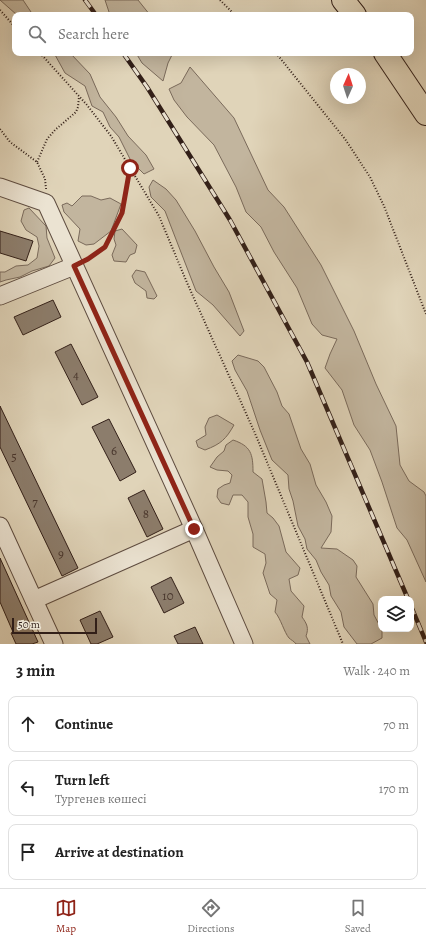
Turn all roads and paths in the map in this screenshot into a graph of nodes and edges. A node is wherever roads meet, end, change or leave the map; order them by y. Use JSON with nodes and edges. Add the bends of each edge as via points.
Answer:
{"nodes":[{"id":1,"x":220,"y":0,"type":"edge"},
{"id":2,"x":343,"y":0,"type":"edge"},
{"id":3,"x":0,"y":10,"type":"edge"},
{"id":4,"x":232,"y":12,"type":"edge"},
{"id":5,"x":353,"y":12,"type":"edge"},
{"id":6,"x":12,"y":24,"type":"edge"},
{"id":7,"x":43,"y":56,"type":"edge"},
{"id":8,"x":278,"y":56,"type":"edge"},
{"id":9,"x":387,"y":56,"type":"edge"},
{"id":10,"x":79,"y":95,"type":"junction"},
{"id":11,"x":426,"y":114,"type":"edge"},
{"id":12,"x":0,"y":129,"type":"edge"},
{"id":13,"x":37,"y":162,"type":"junction"},
{"id":14,"x":130,"y":168,"type":"junction"},
{"id":15,"x":0,"y":188,"type":"edge"},
{"id":16,"x":46,"y":203,"type":"junction"},
{"id":17,"x":74,"y":266,"type":"junction"},
{"id":18,"x":0,"y":296,"type":"edge"},
{"id":19,"x":426,"y":314,"type":"edge"},
{"id":20,"x":0,"y":526,"type":"edge"},
{"id":21,"x":194,"y":529,"type":"junction"},
{"id":22,"x":34,"y":600,"type":"junction"},
{"id":23,"x":54,"y":644,"type":"edge"},
{"id":24,"x":244,"y":644,"type":"edge"},
{"id":25,"x":343,"y":644,"type":"edge"}],
"edges":[{"from":1,"to":4,"type":"path"},
{"from":2,"to":5,"type":"highway"},
{"from":3,"to":6,"type":"path"},
{"from":7,"to":10,"type":"path"},
{"from":8,"to":19,"type":"path","via":[[345,139],[370,177]]},
{"from":9,"to":11,"type":"highway"},
{"from":10,"to":13,"type":"path","via":[[76,112],[47,139]]},
{"from":10,"to":14,"type":"path","via":[[111,136]]},
{"from":12,"to":13,"type":"path","via":[[10,142]]},
{"from":13,"to":16,"type":"path","via":[[45,178]]},
{"from":14,"to":17,"type":"path","via":[[122,213],[105,247]]},
{"from":14,"to":25,"type":"path","via":[[159,216],[254,431]]},
{"from":15,"to":16,"type":"street"},
{"from":16,"to":17,"type":"street"},
{"from":17,"to":18,"type":"street"},
{"from":17,"to":21,"type":"street"},
{"from":20,"to":22,"type":"street"},
{"from":21,"to":22,"type":"street"},
{"from":21,"to":24,"type":"street"},
{"from":22,"to":23,"type":"street"}]}
